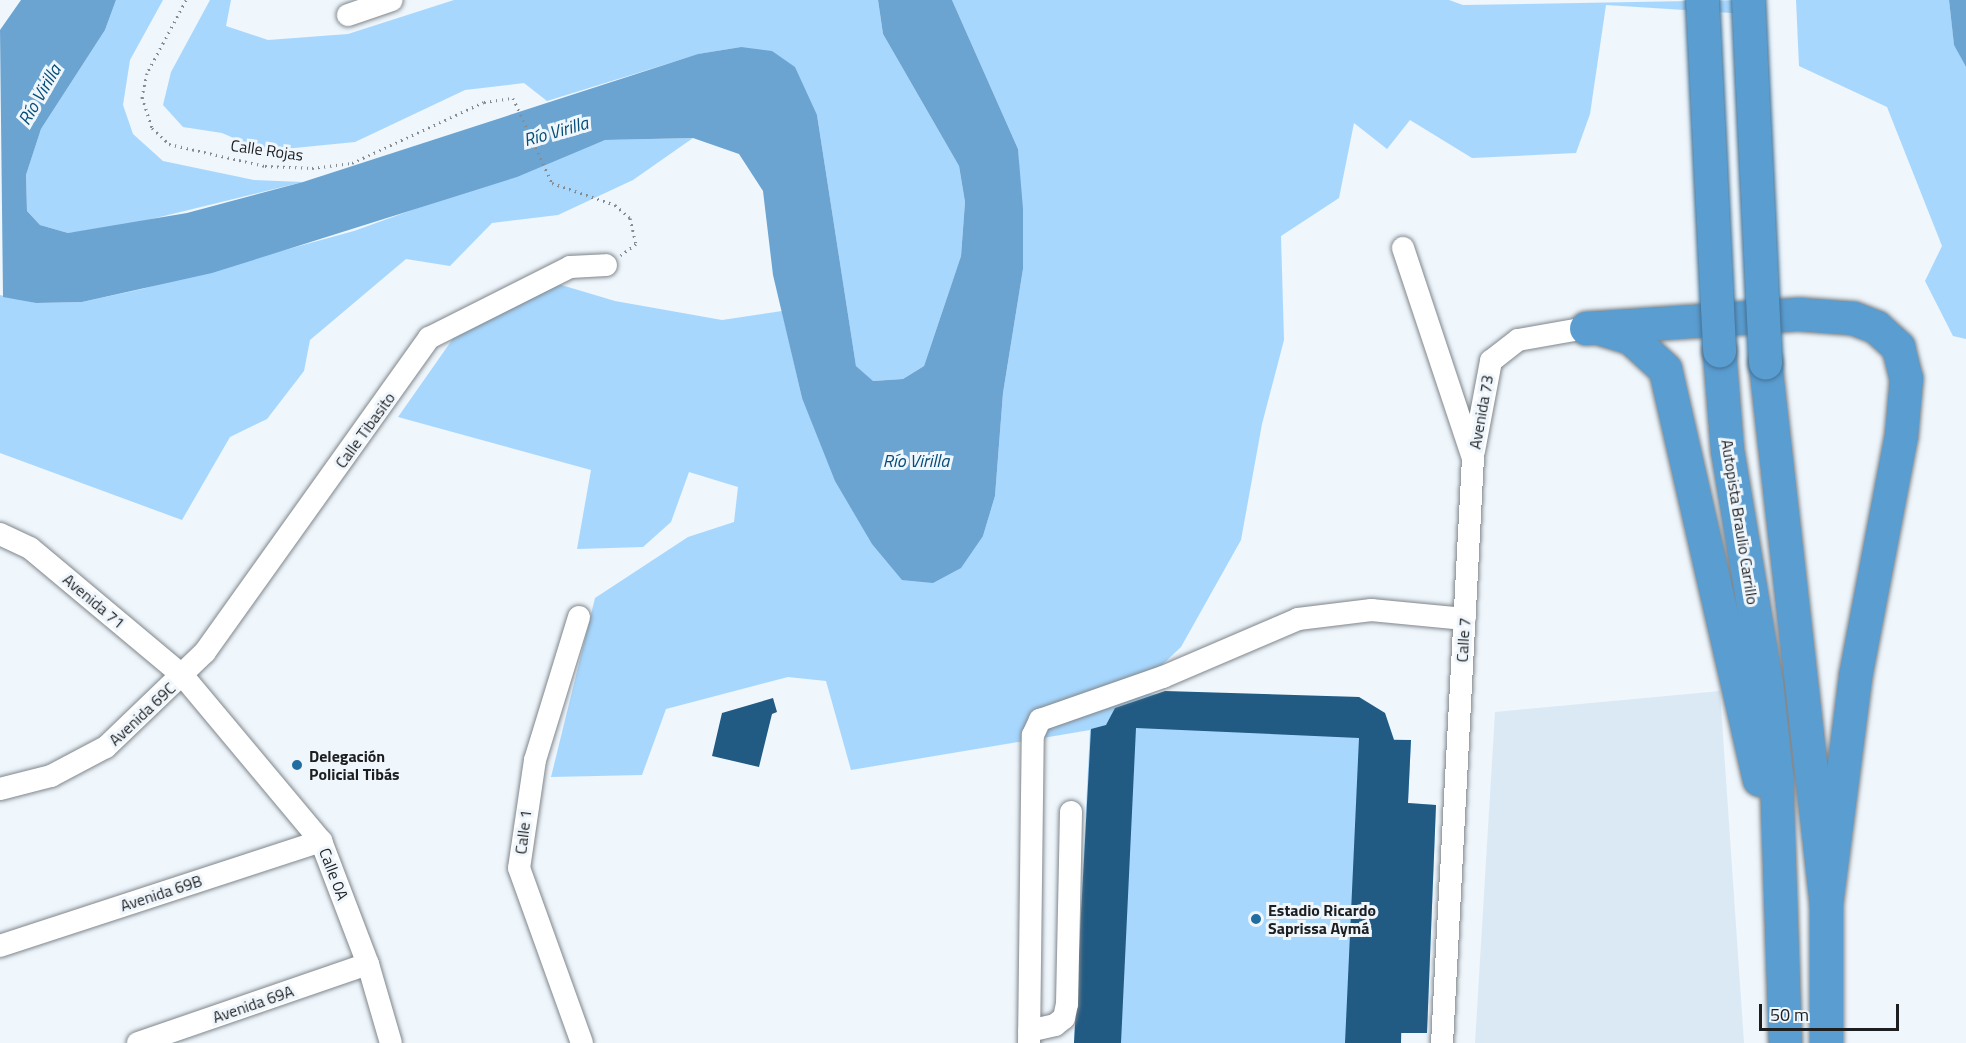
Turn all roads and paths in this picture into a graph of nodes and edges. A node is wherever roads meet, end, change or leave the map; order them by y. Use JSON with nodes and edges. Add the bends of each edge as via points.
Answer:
{"nodes":[{"id":1,"x":186,"y":0,"type":"edge"},
{"id":2,"x":392,"y":0,"type":"edge"},
{"id":3,"x":1702,"y":0,"type":"edge"},
{"id":4,"x":1748,"y":0,"type":"edge"},
{"id":5,"x":348,"y":15,"type":"dead end"},
{"id":6,"x":1403,"y":248,"type":"dead end"},
{"id":7,"x":606,"y":265,"type":"joint"},
{"id":8,"x":1728,"y":315,"type":"junction"},
{"id":9,"x":1586,"y":328,"type":"junction"},
{"id":10,"x":1665,"y":369,"type":"junction"},
{"id":11,"x":1473,"y":458,"type":"junction"},
{"id":12,"x":0,"y":534,"type":"edge"},
{"id":13,"x":579,"y":617,"type":"dead end"},
{"id":14,"x":1465,"y":619,"type":"junction"},
{"id":15,"x":183,"y":676,"type":"junction"},
{"id":16,"x":0,"y":789,"type":"edge"},
{"id":17,"x":1071,"y":812,"type":"dead end"},
{"id":18,"x":321,"y":841,"type":"junction"},
{"id":19,"x":1779,"y":862,"type":"junction"},
{"id":20,"x":1827,"y":904,"type":"junction"},
{"id":21,"x":0,"y":946,"type":"edge"},
{"id":22,"x":368,"y":964,"type":"junction"},
{"id":23,"x":1029,"y":1037,"type":"edge"},
{"id":24,"x":138,"y":1043,"type":"edge"},
{"id":25,"x":391,"y":1043,"type":"edge"},
{"id":26,"x":582,"y":1043,"type":"edge"},
{"id":27,"x":1442,"y":1043,"type":"edge"},
{"id":28,"x":1785,"y":1043,"type":"edge"},
{"id":29,"x":1826,"y":1043,"type":"edge"}],
"edges":[{"from":1,"to":7,"type":"path","name":"Calle Rojas","via":[[147,73],[142,97],[159,137],[188,151],[266,165],[312,168],[351,163],[484,102],[513,98],[552,183],[615,205],[630,218],[636,244]]},
{"from":2,"to":5,"type":"street"},
{"from":3,"to":19,"type":"highway","name":"Autopista Braulio Carrillo","bridge":true,"via":[[1727,450],[1766,682]]},
{"from":4,"to":20,"type":"highway","bridge":true,"via":[[1766,363]]},
{"from":6,"to":11,"type":"street","name":"Calle 7"},
{"from":7,"to":15,"type":"street","name":"Calle Tibasito","via":[[570,267],[429,338],[236,611]]},
{"from":8,"to":9,"type":"highway"},
{"from":8,"to":10,"type":"highway","via":[[1701,326],[1679,345]]},
{"from":8,"to":20,"type":"highway","via":[[1853,318],[1876,327],[1898,347],[1906,378],[1901,435],[1856,676]]},
{"from":9,"to":10,"type":"highway","via":[[1631,338]]},
{"from":9,"to":11,"type":"street","name":"Avenida 73","via":[[1518,340],[1491,361]]},
{"from":10,"to":19,"type":"highway"},
{"from":11,"to":14,"type":"street","name":"Calle 7"},
{"from":12,"to":15,"type":"street","name":"Avenida 71","via":[[30,548]]},
{"from":13,"to":26,"type":"street","name":"Calle 1","via":[[535,760],[519,868],[529,908]]},
{"from":14,"to":23,"type":"street","via":[[1371,610],[1298,619],[1163,676],[1040,720],[1033,735]]},
{"from":14,"to":27,"type":"street","name":"Calle 7"},
{"from":15,"to":16,"type":"street","name":"Avenida 69C","via":[[106,747],[51,776]]},
{"from":15,"to":18,"type":"street","name":"Calle 0A"},
{"from":17,"to":23,"type":"street","via":[[1067,1004],[1064,1018]]},
{"from":18,"to":21,"type":"street","name":"Avenida 69B"},
{"from":18,"to":22,"type":"street","name":"Calle 0A"},
{"from":19,"to":28,"type":"highway","name":"Autopista Braulio Carrillo"},
{"from":20,"to":29,"type":"highway"},
{"from":22,"to":24,"type":"street","name":"Avenida 69A"},
{"from":22,"to":25,"type":"street","name":"Calle 0A"}]}
